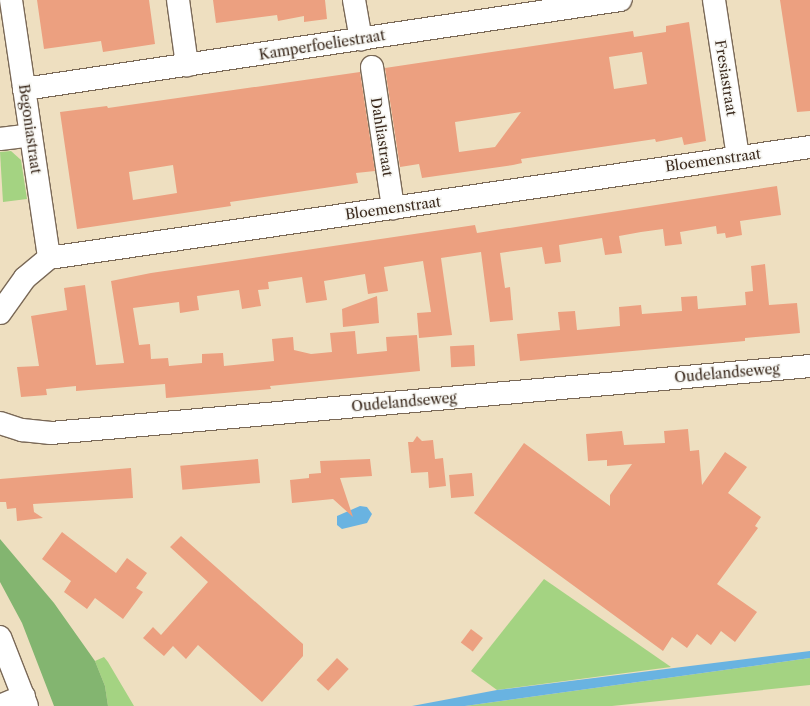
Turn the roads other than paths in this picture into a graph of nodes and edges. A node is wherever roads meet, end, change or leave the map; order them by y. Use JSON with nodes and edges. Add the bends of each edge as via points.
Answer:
{"nodes":[{"id":1,"x":11,"y":0,"type":"edge"},
{"id":2,"x":178,"y":0,"type":"edge"},
{"id":3,"x":354,"y":0,"type":"edge"},
{"id":4,"x":620,"y":0,"type":"edge"},
{"id":5,"x":714,"y":0,"type":"edge"},
{"id":6,"x":529,"y":7,"type":"edge"},
{"id":7,"x":361,"y":39,"type":"junction"},
{"id":8,"x":187,"y":65,"type":"junction"},
{"id":9,"x":372,"y":67,"type":"dead end"},
{"id":10,"x":24,"y":89,"type":"junction"},
{"id":11,"x":31,"y":135,"type":"junction"},
{"id":12,"x":0,"y":139,"type":"edge"},
{"id":13,"x":810,"y":147,"type":"edge"},
{"id":14,"x":738,"y":157,"type":"junction"},
{"id":15,"x":393,"y":208,"type":"junction"},
{"id":16,"x":48,"y":258,"type":"junction"},
{"id":17,"x":0,"y":312,"type":"edge"},
{"id":18,"x":810,"y":366,"type":"edge"},
{"id":19,"x":0,"y":422,"type":"edge"},
{"id":20,"x":0,"y":637,"type":"edge"},
{"id":21,"x":25,"y":701,"type":"edge"},
{"id":22,"x":0,"y":706,"type":"edge"}],
"edges":[{"from":1,"to":10,"type":"street","name":"Begoniastraat"},
{"from":2,"to":8,"type":"street"},
{"from":3,"to":7,"type":"street"},
{"from":4,"to":6,"type":"street","name":"Kamperfoeliestraat"},
{"from":5,"to":14,"type":"street","name":"Fresiastraat"},
{"from":6,"to":7,"type":"street","name":"Kamperfoeliestraat"},
{"from":7,"to":8,"type":"street","name":"Kamperfoeliestraat"},
{"from":8,"to":10,"type":"street","name":"Kamperfoeliestraat"},
{"from":9,"to":15,"type":"street","name":"Dahliastraat"},
{"from":10,"to":11,"type":"street","name":"Begoniastraat"},
{"from":11,"to":12,"type":"street"},
{"from":11,"to":16,"type":"street","name":"Begoniastraat"},
{"from":13,"to":14,"type":"street","name":"Bloemenstraat"},
{"from":14,"to":15,"type":"street","name":"Bloemenstraat"},
{"from":15,"to":16,"type":"street","name":"Bloemenstraat"},
{"from":16,"to":17,"type":"street","via":[[25,278]]},
{"from":18,"to":19,"type":"street","name":"Oudelandseweg","via":[[51,433],[22,430]]},
{"from":20,"to":21,"type":"street"},
{"from":21,"to":22,"type":"street"}]}
